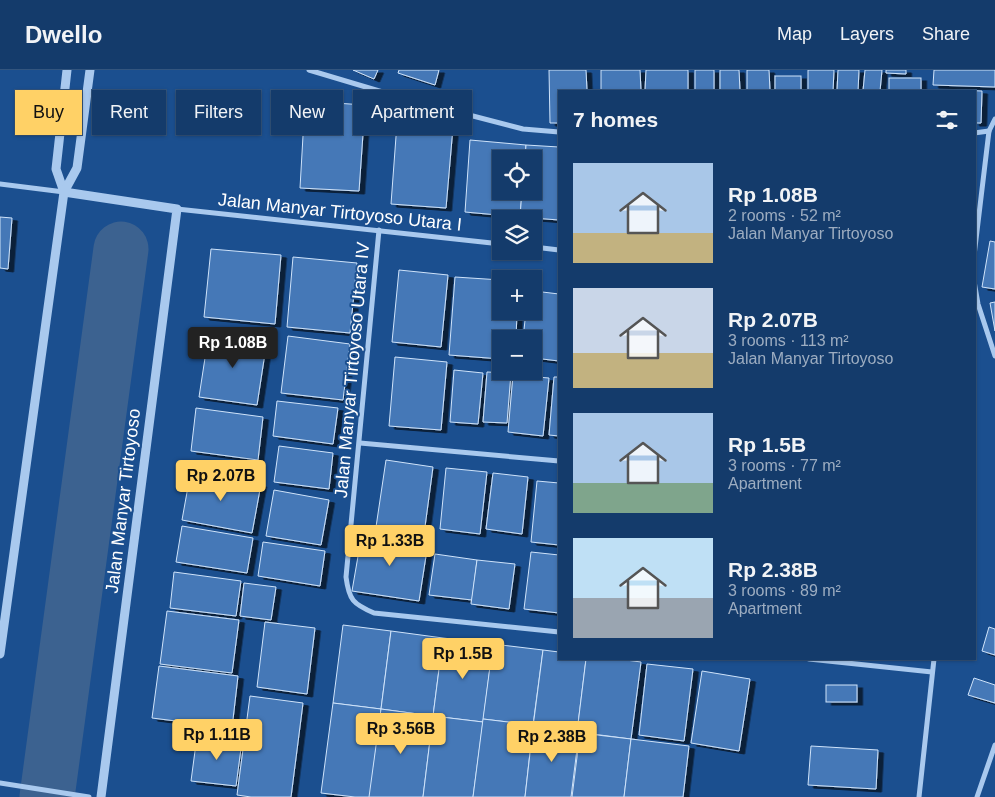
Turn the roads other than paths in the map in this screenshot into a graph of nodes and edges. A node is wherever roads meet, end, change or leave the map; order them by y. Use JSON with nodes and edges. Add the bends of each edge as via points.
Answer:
{"nodes":[{"id":1,"x":67,"y":70,"type":"edge"},
{"id":2,"x":90,"y":70,"type":"edge"},
{"id":3,"x":309,"y":70,"type":"edge"},
{"id":4,"x":995,"y":119,"type":"edge"},
{"id":5,"x":558,"y":132,"type":"edge"},
{"id":6,"x":989,"y":132,"type":"junction"},
{"id":7,"x":976,"y":133,"type":"edge"},
{"id":8,"x":0,"y":184,"type":"edge"},
{"id":9,"x":64,"y":192,"type":"junction"},
{"id":10,"x":177,"y":208,"type":"junction"},
{"id":11,"x":380,"y":230,"type":"junction"},
{"id":12,"x":976,"y":239,"type":"edge"},
{"id":13,"x":492,"y":243,"type":"edge"},
{"id":14,"x":542,"y":248,"type":"edge"},
{"id":15,"x":558,"y":250,"type":"edge"},
{"id":16,"x":976,"y":292,"type":"edge"},
{"id":17,"x":995,"y":356,"type":"edge"},
{"id":18,"x":360,"y":443,"type":"junction"},
{"id":19,"x":558,"y":461,"type":"edge"},
{"id":20,"x":558,"y":632,"type":"edge"},
{"id":21,"x":0,"y":654,"type":"edge"},
{"id":22,"x":818,"y":660,"type":"edge"},
{"id":23,"x":934,"y":660,"type":"edge"},
{"id":24,"x":932,"y":672,"type":"junction"},
{"id":25,"x":995,"y":745,"type":"edge"},
{"id":26,"x":0,"y":783,"type":"edge"},
{"id":27,"x":89,"y":797,"type":"edge"},
{"id":28,"x":101,"y":797,"type":"edge"},
{"id":29,"x":919,"y":797,"type":"edge"},
{"id":30,"x":976,"y":797,"type":"edge"}],
"edges":[{"from":1,"to":9,"type":"street","via":[[56,169]]},
{"from":2,"to":9,"type":"street","via":[[77,168]]},
{"from":3,"to":5,"type":"street","via":[[523,130]]},
{"from":4,"to":6,"type":"street"},
{"from":6,"to":7,"type":"street"},
{"from":6,"to":12,"type":"street"},
{"from":8,"to":9,"type":"street"},
{"from":9,"to":10,"type":"street"},
{"from":9,"to":21,"type":"street"},
{"from":10,"to":11,"type":"street","name":"Jalan Manyar Tirtoyoso Utara I"},
{"from":10,"to":28,"type":"street","name":"Jalan Manyar Tirtoyoso"},
{"from":11,"to":13,"type":"street","name":"Jalan Manyar Tirtoyoso Utara I"},
{"from":11,"to":18,"type":"street","name":"Jalan Manyar Tirtoyoso Utara IV"},
{"from":14,"to":15,"type":"street"},
{"from":16,"to":17,"type":"street"},
{"from":18,"to":19,"type":"street"},
{"from":18,"to":20,"type":"street","name":"Jalan Manyar Tirtoyoso Utara IV","via":[[346,578],[348,594],[359,606],[374,613]]},
{"from":22,"to":24,"type":"street"},
{"from":23,"to":24,"type":"street"},
{"from":24,"to":29,"type":"street"},
{"from":25,"to":30,"type":"street"},
{"from":26,"to":27,"type":"street"}]}
